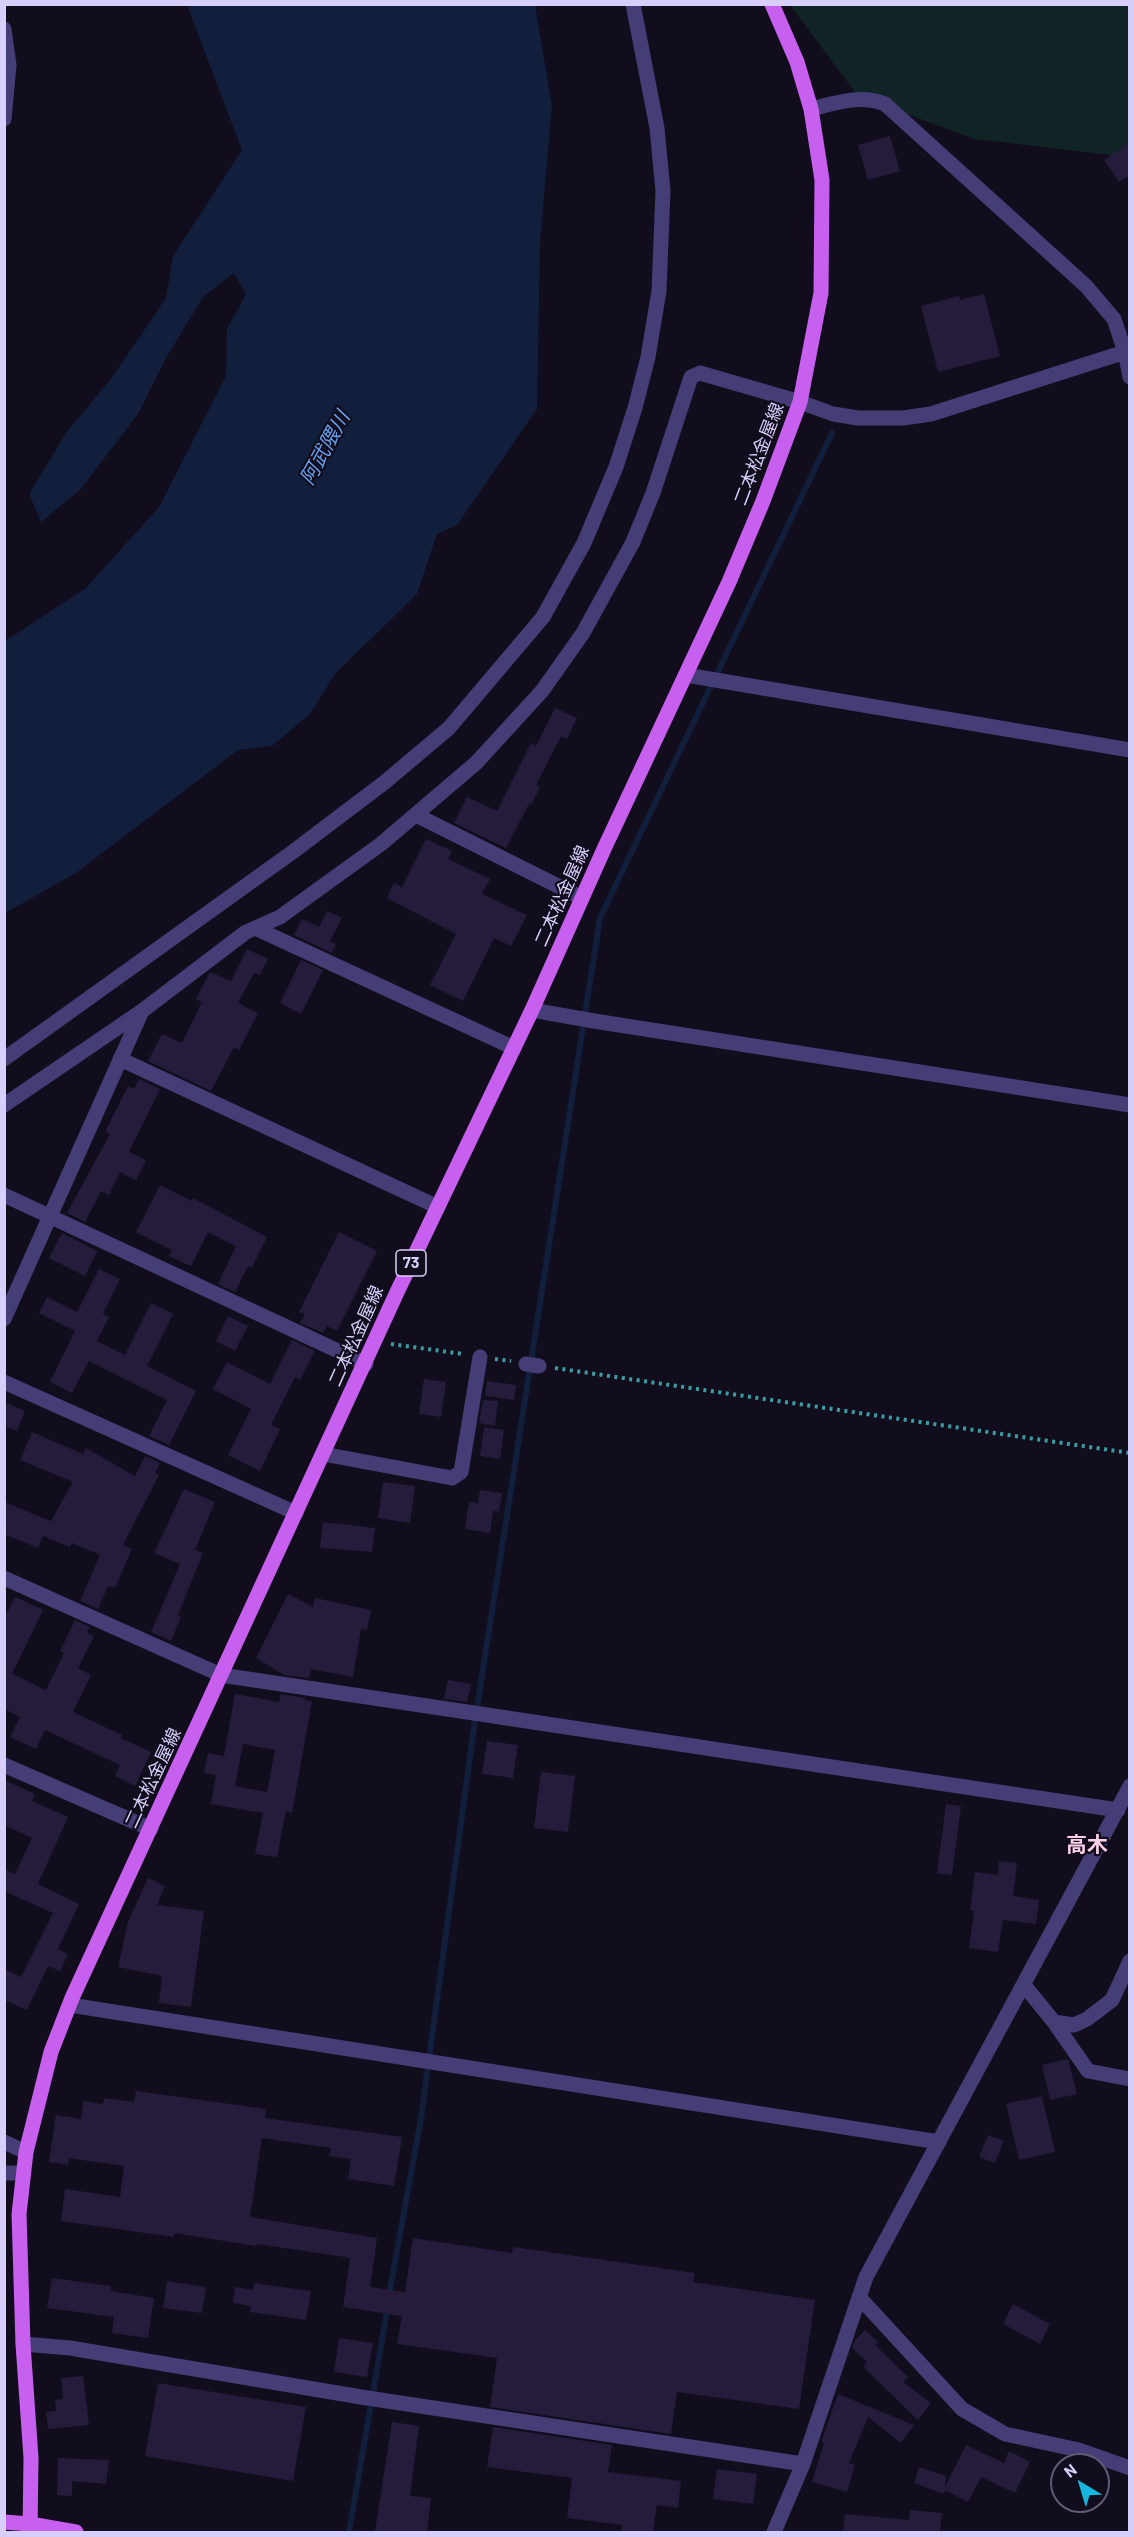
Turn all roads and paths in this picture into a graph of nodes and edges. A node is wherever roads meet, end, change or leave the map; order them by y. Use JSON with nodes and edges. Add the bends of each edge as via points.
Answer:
{"nodes":[{"id":1,"x":633,"y":4,"type":"edge"},
{"id":2,"x":772,"y":4,"type":"edge"},
{"id":3,"x":4,"y":29,"type":"edge"},
{"id":4,"x":811,"y":109,"type":"junction"},
{"id":5,"x":4,"y":119,"type":"edge"},
{"id":6,"x":1125,"y":352,"type":"junction"},
{"id":7,"x":1130,"y":377,"type":"edge"},
{"id":8,"x":800,"y":402,"type":"junction"},
{"id":9,"x":693,"y":676,"type":"junction"},
{"id":10,"x":1130,"y":750,"type":"edge"},
{"id":11,"x":416,"y":815,"type":"junction"},
{"id":12,"x":582,"y":898,"type":"junction"},
{"id":13,"x":255,"y":928,"type":"junction"},
{"id":14,"x":532,"y":1010,"type":"junction"},
{"id":15,"x":142,"y":1011,"type":"junction"},
{"id":16,"x":514,"y":1048,"type":"junction"},
{"id":17,"x":4,"y":1059,"type":"edge"},
{"id":18,"x":120,"y":1059,"type":"junction"},
{"id":19,"x":4,"y":1105,"type":"edge"},
{"id":20,"x":1130,"y":1105,"type":"edge"},
{"id":21,"x":4,"y":1195,"type":"edge"},
{"id":22,"x":438,"y":1207,"type":"junction"},
{"id":23,"x":50,"y":1216,"type":"junction"},
{"id":24,"x":4,"y":1319,"type":"edge"},
{"id":25,"x":376,"y":1341,"type":"junction"},
{"id":26,"x":480,"y":1357,"type":"junction"},
{"id":27,"x":366,"y":1364,"type":"junction"},
{"id":28,"x":4,"y":1382,"type":"edge"},
{"id":29,"x":1130,"y":1453,"type":"edge"},
{"id":30,"x":323,"y":1454,"type":"junction"},
{"id":31,"x":296,"y":1513,"type":"junction"},
{"id":32,"x":4,"y":1578,"type":"edge"},
{"id":33,"x":221,"y":1675,"type":"junction"},
{"id":34,"x":4,"y":1765,"type":"edge"},
{"id":35,"x":1130,"y":1786,"type":"edge"},
{"id":36,"x":1118,"y":1810,"type":"junction"},
{"id":37,"x":151,"y":1829,"type":"junction"},
{"id":38,"x":1130,"y":1960,"type":"edge"},
{"id":39,"x":1024,"y":1985,"type":"junction"},
{"id":40,"x":70,"y":2005,"type":"junction"},
{"id":41,"x":1054,"y":2022,"type":"junction"},
{"id":42,"x":1130,"y":2079,"type":"edge"},
{"id":43,"x":4,"y":2142,"type":"edge"},
{"id":44,"x":939,"y":2142,"type":"junction"},
{"id":45,"x":26,"y":2152,"type":"junction"},
{"id":46,"x":4,"y":2173,"type":"edge"},
{"id":47,"x":23,"y":2174,"type":"junction"},
{"id":48,"x":859,"y":2297,"type":"junction"},
{"id":49,"x":23,"y":2344,"type":"junction"},
{"id":50,"x":803,"y":2464,"type":"junction"},
{"id":51,"x":1130,"y":2468,"type":"edge"},
{"id":52,"x":4,"y":2522,"type":"edge"},
{"id":53,"x":30,"y":2528,"type":"edge"},
{"id":54,"x":76,"y":2532,"type":"edge"},
{"id":55,"x":774,"y":2532,"type":"edge"}],
"edges":[{"from":1,"to":17,"type":"street","via":[[657,128],[663,191],[659,291],[648,357],[616,467],[584,543],[543,617],[449,728],[385,782]]},
{"from":2,"to":4,"type":"main road","name":"二本松金屋線","number":"73","via":[[797,62]]},
{"from":3,"to":5,"type":"street","via":[[9,65]]},
{"from":4,"to":6,"type":"street","via":[[854,99],[873,99],[885,104],[1086,286],[1114,319]]},
{"from":4,"to":8,"type":"main road","name":"二本松金屋線","number":"73","via":[[822,180],[822,282]]},
{"from":6,"to":7,"type":"street"},
{"from":6,"to":8,"type":"street","via":[[931,414],[858,418]]},
{"from":8,"to":9,"type":"main road","name":"二本松金屋線","number":"73"},
{"from":8,"to":11,"type":"street","via":[[700,373],[691,377],[633,542],[583,633],[542,691],[476,763]]},
{"from":9,"to":10,"type":"street"},
{"from":9,"to":12,"type":"main road","name":"二本松金屋線","number":"73"},
{"from":11,"to":12,"type":"street"},
{"from":11,"to":13,"type":"street","via":[[280,917]]},
{"from":12,"to":14,"type":"main road","name":"二本松金屋線","number":"73"},
{"from":13,"to":15,"type":"street"},
{"from":13,"to":16,"type":"street"},
{"from":14,"to":16,"type":"main road","name":"二本松金屋線","number":"73"},
{"from":14,"to":20,"type":"street"},
{"from":15,"to":18,"type":"street"},
{"from":15,"to":19,"type":"street"},
{"from":16,"to":22,"type":"main road","name":"二本松金屋線","number":"73"},
{"from":18,"to":22,"type":"street"},
{"from":18,"to":23,"type":"street"},
{"from":21,"to":23,"type":"street"},
{"from":22,"to":25,"type":"main road","name":"二本松金屋線","number":"73"},
{"from":23,"to":24,"type":"street"},
{"from":23,"to":27,"type":"street"},
{"from":25,"to":26,"type":"path"},
{"from":25,"to":27,"type":"main road","name":"二本松金屋線","number":"73"},
{"from":26,"to":29,"type":"path"},
{"from":26,"to":30,"type":"street","via":[[461,1472],[452,1478]]},
{"from":27,"to":30,"type":"main road","name":"二本松金屋線","number":"73"},
{"from":28,"to":31,"type":"street"},
{"from":30,"to":31,"type":"main road","name":"二本松金屋線","number":"73"},
{"from":31,"to":33,"type":"main road","name":"二本松金屋線","number":"73"},
{"from":32,"to":33,"type":"street"},
{"from":33,"to":36,"type":"street"},
{"from":33,"to":37,"type":"main road","name":"二本松金屋線","number":"73"},
{"from":34,"to":37,"type":"street"},
{"from":35,"to":36,"type":"street"},
{"from":36,"to":39,"type":"street"},
{"from":37,"to":40,"type":"main road","name":"二本松金屋線","number":"73"},
{"from":38,"to":41,"type":"street","via":[[1112,2000],[1074,2025]]},
{"from":39,"to":41,"type":"street"},
{"from":39,"to":44,"type":"street"},
{"from":40,"to":44,"type":"street"},
{"from":40,"to":45,"type":"main road","name":"二本松金屋線","number":"73","via":[[51,2052]]},
{"from":41,"to":42,"type":"street","via":[[1088,2071]]},
{"from":43,"to":45,"type":"street"},
{"from":44,"to":48,"type":"street"},
{"from":45,"to":47,"type":"main road","name":"二本松金屋線","number":"73"},
{"from":46,"to":47,"type":"street"},
{"from":47,"to":49,"type":"main road","name":"二本松金屋線","number":"73","via":[[19,2214]]},
{"from":48,"to":50,"type":"street"},
{"from":48,"to":51,"type":"street","via":[[962,2409],[1005,2434],[1079,2450]]},
{"from":49,"to":50,"type":"street","via":[[70,2348]]},
{"from":49,"to":53,"type":"main road","name":"二本松金屋線","number":"73","via":[[31,2458]]},
{"from":50,"to":55,"type":"street"},
{"from":52,"to":53,"type":"main road"},
{"from":53,"to":54,"type":"main road"}]}
